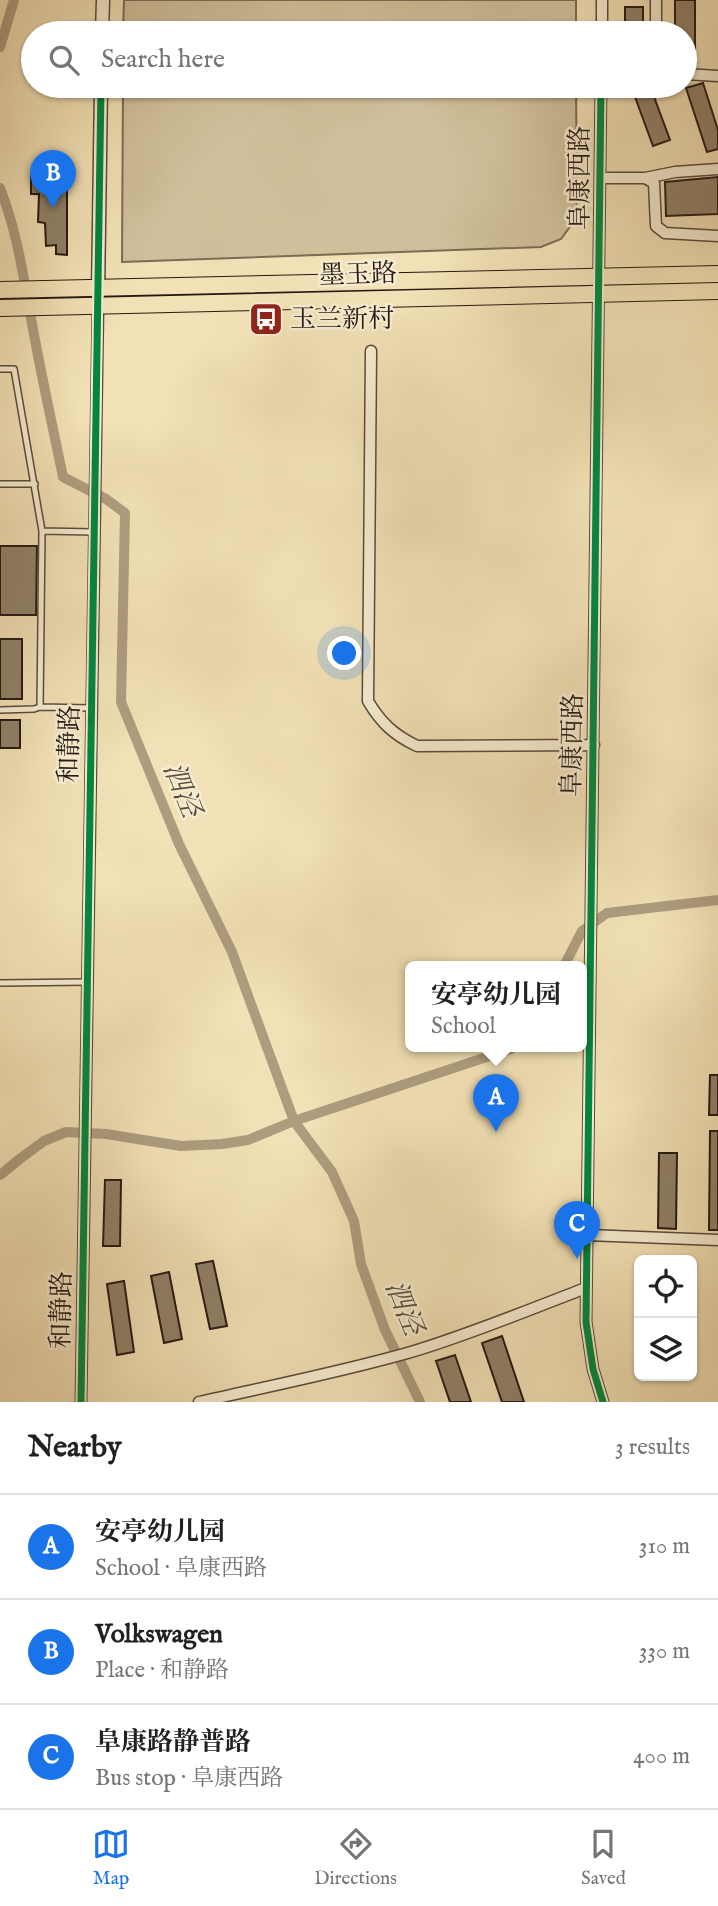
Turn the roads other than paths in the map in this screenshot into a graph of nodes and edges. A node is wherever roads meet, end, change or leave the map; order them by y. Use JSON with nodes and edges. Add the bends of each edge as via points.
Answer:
{"nodes":[{"id":1,"x":103,"y":0,"type":"edge"},
{"id":2,"x":602,"y":0,"type":"edge"},
{"id":3,"x":656,"y":0,"type":"edge"},
{"id":4,"x":102,"y":21,"type":"edge"},
{"id":5,"x":602,"y":21,"type":"edge"},
{"id":6,"x":656,"y":21,"type":"edge"},
{"id":7,"x":697,"y":75,"type":"edge"},
{"id":8,"x":718,"y":76,"type":"edge"},
{"id":9,"x":101,"y":98,"type":"edge"},
{"id":10,"x":601,"y":98,"type":"edge"},
{"id":11,"x":718,"y":169,"type":"edge"},
{"id":12,"x":601,"y":178,"type":"junction"},
{"id":13,"x":645,"y":178,"type":"junction"},
{"id":14,"x":718,"y":236,"type":"edge"},
{"id":15,"x":718,"y":274,"type":"edge"},
{"id":16,"x":600,"y":284,"type":"junction"},
{"id":17,"x":98,"y":287,"type":"junction"},
{"id":18,"x":5,"y":290,"type":"edge"},
{"id":19,"x":718,"y":291,"type":"edge"},
{"id":20,"x":98,"y":306,"type":"junction"},
{"id":21,"x":7,"y":308,"type":"edge"},
{"id":22,"x":371,"y":351,"type":"dead end"},
{"id":23,"x":0,"y":369,"type":"edge"},
{"id":24,"x":0,"y":484,"type":"edge"},
{"id":25,"x":35,"y":484,"type":"junction"},
{"id":26,"x":42,"y":531,"type":"junction"},
{"id":27,"x":94,"y":532,"type":"junction"},
{"id":28,"x":40,"y":707,"type":"junction"},
{"id":29,"x":91,"y":708,"type":"junction"},
{"id":30,"x":0,"y":710,"type":"edge"},
{"id":31,"x":594,"y":745,"type":"junction"},
{"id":32,"x":87,"y":982,"type":"junction"},
{"id":33,"x":0,"y":983,"type":"edge"},
{"id":34,"x":587,"y":1235,"type":"junction"},
{"id":35,"x":718,"y":1240,"type":"edge"},
{"id":36,"x":586,"y":1287,"type":"junction"},
{"id":37,"x":81,"y":1402,"type":"edge"},
{"id":38,"x":199,"y":1402,"type":"edge"},
{"id":39,"x":603,"y":1402,"type":"edge"}],
"edges":[{"from":1,"to":4,"type":"street"},
{"from":2,"to":5,"type":"street"},
{"from":3,"to":6,"type":"street"},
{"from":7,"to":8,"type":"street"},
{"from":9,"to":17,"type":"street","name":"和静路"},
{"from":10,"to":12,"type":"street","name":"阜康西路"},
{"from":11,"to":13,"type":"street"},
{"from":12,"to":13,"type":"street"},
{"from":12,"to":16,"type":"street","name":"阜康西路"},
{"from":13,"to":14,"type":"street","via":[[654,183],[656,226],[665,233]]},
{"from":15,"to":16,"type":"main road","name":"墨玉路"},
{"from":16,"to":17,"type":"main road","name":"墨玉路"},
{"from":16,"to":19,"type":"main road","name":"墨玉路"},
{"from":16,"to":20,"type":"main road","name":"墨玉路"},
{"from":16,"to":31,"type":"street","name":"阜康西路"},
{"from":17,"to":18,"type":"main road","name":"墨玉路"},
{"from":17,"to":20,"type":"street","name":"和静路"},
{"from":20,"to":21,"type":"main road","name":"墨玉路"},
{"from":20,"to":27,"type":"street","name":"和静路"},
{"from":22,"to":31,"type":"street","via":[[368,701],[378,719],[417,746]]},
{"from":23,"to":25,"type":"lane","via":[[14,369]]},
{"from":24,"to":25,"type":"lane"},
{"from":25,"to":26,"type":"lane"},
{"from":26,"to":27,"type":"lane"},
{"from":26,"to":28,"type":"lane"},
{"from":27,"to":29,"type":"street","name":"和静路"},
{"from":28,"to":29,"type":"lane"},
{"from":28,"to":30,"type":"lane"},
{"from":29,"to":32,"type":"street","name":"和静路"},
{"from":31,"to":34,"type":"street","name":"阜康西路"},
{"from":32,"to":33,"type":"lane"},
{"from":32,"to":37,"type":"street","name":"和静路"},
{"from":34,"to":35,"type":"street"},
{"from":34,"to":36,"type":"street","name":"阜康西路"},
{"from":36,"to":38,"type":"street","via":[[411,1352]]},
{"from":36,"to":39,"type":"street","name":"阜康西路","via":[[588,1342]]}]}
